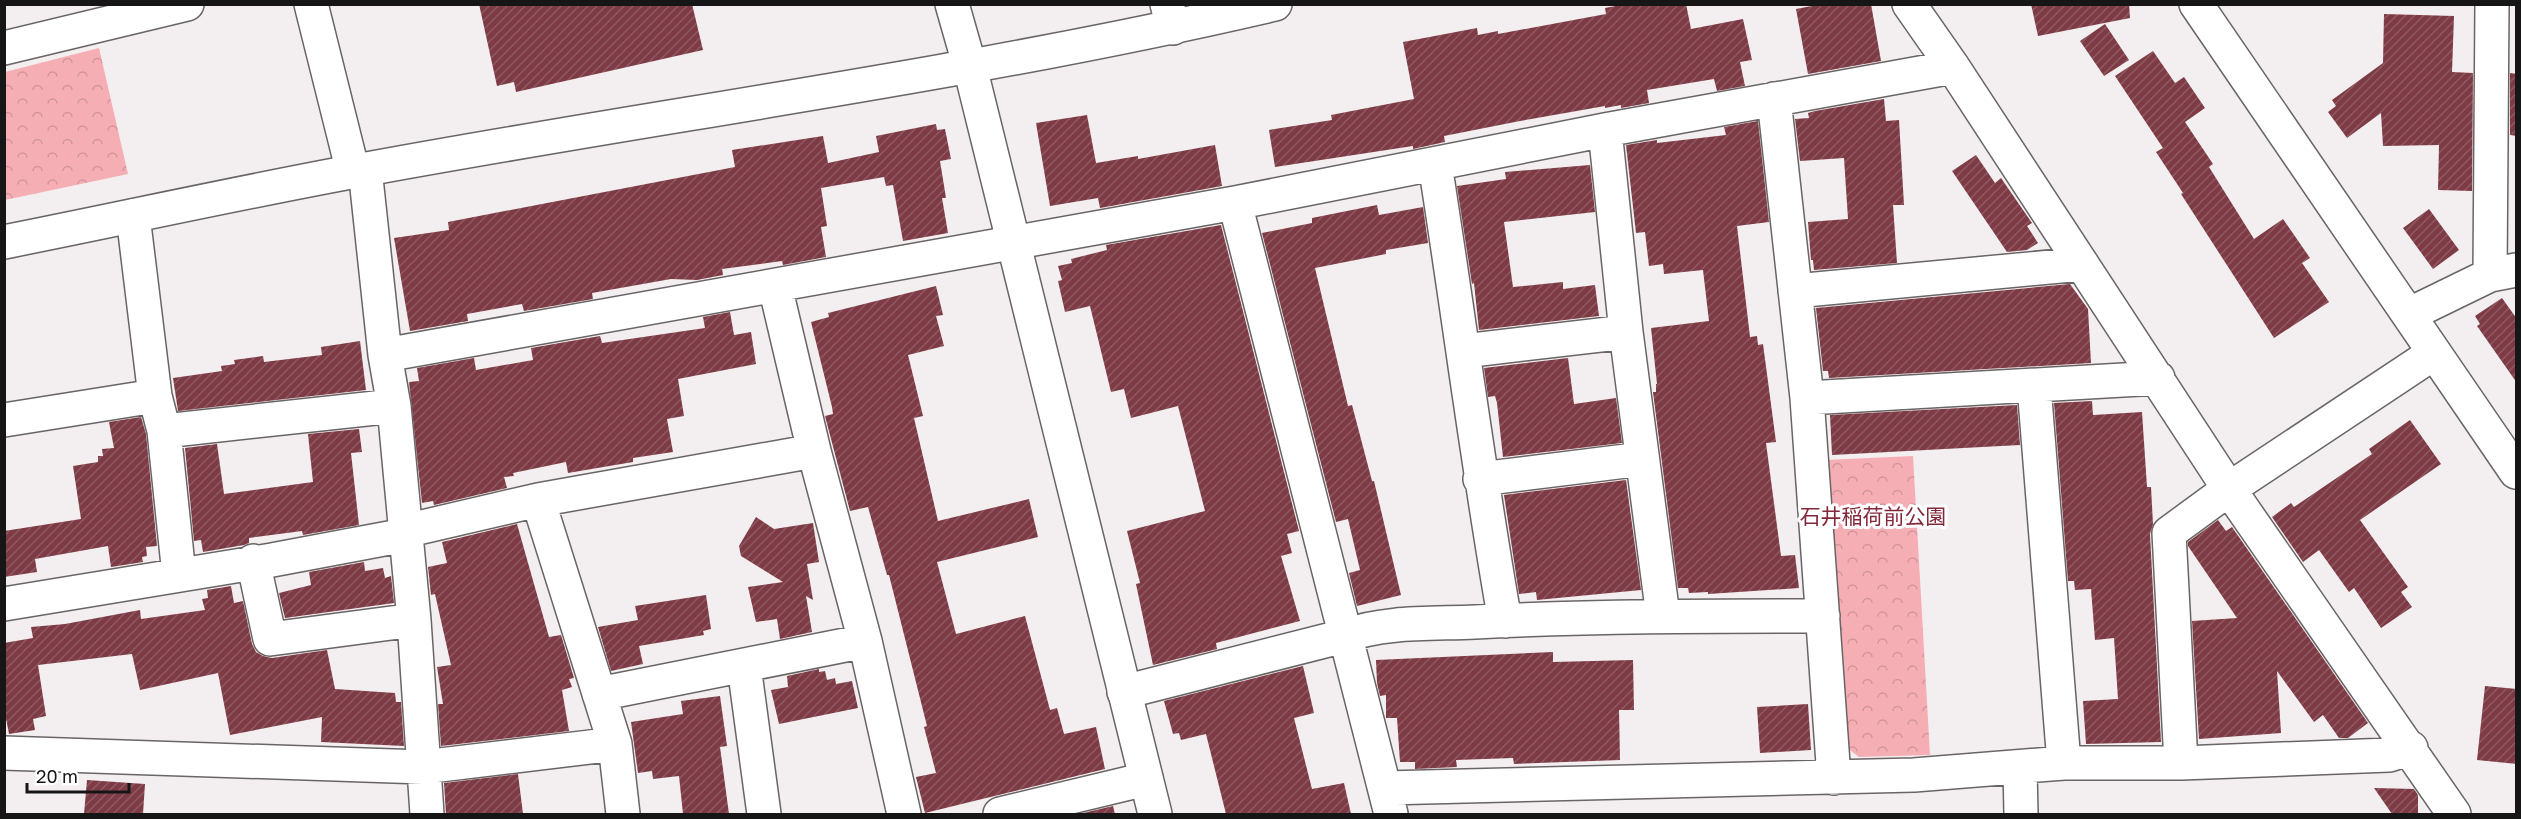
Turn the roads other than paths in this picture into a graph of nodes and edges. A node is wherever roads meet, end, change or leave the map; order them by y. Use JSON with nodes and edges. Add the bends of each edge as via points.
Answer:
{"nodes":[{"id":1,"x":187,"y":4,"type":"edge"},
{"id":2,"x":311,"y":4,"type":"edge"},
{"id":3,"x":952,"y":4,"type":"edge"},
{"id":4,"x":1275,"y":4,"type":"edge"},
{"id":5,"x":1909,"y":4,"type":"edge"},
{"id":6,"x":2196,"y":4,"type":"edge"},
{"id":7,"x":2492,"y":4,"type":"edge"},
{"id":8,"x":1170,"y":16,"type":"edge"},
{"id":9,"x":4,"y":48,"type":"edge"},
{"id":10,"x":970,"y":67,"type":"junction"},
{"id":11,"x":1953,"y":67,"type":"junction"},
{"id":12,"x":1774,"y":99,"type":"junction"},
{"id":13,"x":1605,"y":130,"type":"junction"},
{"id":14,"x":1435,"y":164,"type":"junction"},
{"id":15,"x":359,"y":170,"type":"junction"},
{"id":16,"x":1235,"y":203,"type":"junction"},
{"id":17,"x":133,"y":216,"type":"junction"},
{"id":18,"x":4,"y":242,"type":"edge"},
{"id":19,"x":1015,"y":243,"type":"junction"},
{"id":20,"x":2082,"y":264,"type":"junction"},
{"id":21,"x":2504,"y":272,"type":"edge"},
{"id":22,"x":775,"y":286,"type":"junction"},
{"id":23,"x":1795,"y":291,"type":"junction"},
{"id":24,"x":2410,"y":314,"type":"junction"},
{"id":25,"x":1626,"y":332,"type":"junction"},
{"id":26,"x":1464,"y":351,"type":"junction"},
{"id":27,"x":2434,"y":353,"type":"junction"},
{"id":28,"x":386,"y":355,"type":"junction"},
{"id":29,"x":2158,"y":378,"type":"junction"},
{"id":30,"x":2034,"y":386,"type":"junction"},
{"id":31,"x":155,"y":396,"type":"junction"},
{"id":32,"x":1807,"y":398,"type":"junction"},
{"id":33,"x":394,"y":406,"type":"junction"},
{"id":34,"x":4,"y":420,"type":"edge"},
{"id":35,"x":164,"y":431,"type":"junction"},
{"id":36,"x":814,"y":451,"type":"junction"},
{"id":37,"x":1642,"y":459,"type":"junction"},
{"id":38,"x":2517,"y":472,"type":"edge"},
{"id":39,"x":1480,"y":479,"type":"junction"},
{"id":40,"x":2229,"y":489,"type":"junction"},
{"id":41,"x":538,"y":500,"type":"junction"},
{"id":42,"x":405,"y":533,"type":"junction"},
{"id":43,"x":253,"y":561,"type":"junction"},
{"id":44,"x":180,"y":575,"type":"junction"},
{"id":45,"x":4,"y":604,"type":"edge"},
{"id":46,"x":1663,"y":616,"type":"junction"},
{"id":47,"x":1823,"y":616,"type":"junction"},
{"id":48,"x":414,"y":620,"type":"junction"},
{"id":49,"x":1504,"y":621,"type":"junction"},
{"id":50,"x":1344,"y":636,"type":"junction"},
{"id":51,"x":865,"y":641,"type":"junction"},
{"id":52,"x":744,"y":666,"type":"junction"},
{"id":53,"x":1124,"y":692,"type":"junction"},
{"id":54,"x":599,"y":694,"type":"junction"},
{"id":55,"x":615,"y":744,"type":"junction"},
{"id":56,"x":2411,"y":748,"type":"junction"},
{"id":57,"x":4,"y":753,"type":"edge"},
{"id":58,"x":2064,"y":763,"type":"junction"},
{"id":59,"x":2181,"y":763,"type":"junction"},
{"id":60,"x":423,"y":767,"type":"junction"},
{"id":61,"x":2020,"y":768,"type":"junction"},
{"id":62,"x":1834,"y":778,"type":"junction"},
{"id":63,"x":1146,"y":779,"type":"junction"},
{"id":64,"x":1388,"y":801,"type":"edge"},
{"id":65,"x":427,"y":814,"type":"edge"},
{"id":66,"x":623,"y":814,"type":"edge"},
{"id":67,"x":764,"y":814,"type":"edge"},
{"id":68,"x":904,"y":814,"type":"edge"},
{"id":69,"x":1000,"y":814,"type":"edge"},
{"id":70,"x":1155,"y":814,"type":"edge"},
{"id":71,"x":2021,"y":814,"type":"edge"},
{"id":72,"x":2454,"y":814,"type":"edge"}],
"edges":[{"from":1,"to":9,"type":"street"},
{"from":2,"to":15,"type":"street"},
{"from":3,"to":10,"type":"street"},
{"from":4,"to":8,"type":"street"},
{"from":5,"to":11,"type":"street"},
{"from":6,"to":24,"type":"street"},
{"from":7,"to":21,"type":"street"},
{"from":8,"to":10,"type":"street"},
{"from":10,"to":15,"type":"street"},
{"from":10,"to":19,"type":"street"},
{"from":11,"to":12,"type":"street"},
{"from":11,"to":20,"type":"street"},
{"from":12,"to":13,"type":"street"},
{"from":12,"to":23,"type":"street"},
{"from":13,"to":14,"type":"street"},
{"from":13,"to":25,"type":"street"},
{"from":14,"to":16,"type":"street"},
{"from":14,"to":26,"type":"street"},
{"from":15,"to":17,"type":"street"},
{"from":15,"to":28,"type":"street"},
{"from":16,"to":19,"type":"street"},
{"from":16,"to":50,"type":"street"},
{"from":17,"to":18,"type":"street"},
{"from":17,"to":31,"type":"street"},
{"from":19,"to":22,"type":"street"},
{"from":19,"to":53,"type":"street"},
{"from":20,"to":23,"type":"street"},
{"from":20,"to":29,"type":"street"},
{"from":21,"to":24,"type":"street"},
{"from":22,"to":28,"type":"street"},
{"from":22,"to":36,"type":"street"},
{"from":23,"to":32,"type":"street"},
{"from":24,"to":27,"type":"street"},
{"from":25,"to":26,"type":"street"},
{"from":25,"to":37,"type":"street"},
{"from":26,"to":39,"type":"street"},
{"from":27,"to":38,"type":"street"},
{"from":27,"to":40,"type":"street"},
{"from":28,"to":33,"type":"street"},
{"from":29,"to":30,"type":"street"},
{"from":29,"to":40,"type":"street"},
{"from":30,"to":32,"type":"street"},
{"from":30,"to":58,"type":"street"},
{"from":31,"to":34,"type":"street"},
{"from":31,"to":35,"type":"street"},
{"from":32,"to":47,"type":"street"},
{"from":33,"to":35,"type":"street"},
{"from":33,"to":42,"type":"street"},
{"from":35,"to":44,"type":"street"},
{"from":36,"to":41,"type":"street"},
{"from":36,"to":51,"type":"street"},
{"from":37,"to":39,"type":"street"},
{"from":37,"to":46,"type":"street"},
{"from":39,"to":49,"type":"street"},
{"from":40,"to":56,"type":"street"},
{"from":40,"to":59,"type":"street","via":[[2169,533]]},
{"from":41,"to":42,"type":"street"},
{"from":41,"to":54,"type":"street"},
{"from":42,"to":43,"type":"street"},
{"from":42,"to":48,"type":"street"},
{"from":43,"to":44,"type":"street"},
{"from":43,"to":48,"type":"street","via":[[270,639]]},
{"from":44,"to":45,"type":"street"},
{"from":46,"to":47,"type":"street"},
{"from":46,"to":49,"type":"street"},
{"from":47,"to":62,"type":"street"},
{"from":48,"to":60,"type":"street"},
{"from":49,"to":50,"type":"street","via":[[1366,628]]},
{"from":50,"to":53,"type":"street"},
{"from":50,"to":64,"type":"street"},
{"from":51,"to":52,"type":"street"},
{"from":51,"to":68,"type":"street"},
{"from":52,"to":54,"type":"street"},
{"from":52,"to":67,"type":"street"},
{"from":53,"to":63,"type":"street"},
{"from":54,"to":55,"type":"street"},
{"from":55,"to":60,"type":"street"},
{"from":55,"to":66,"type":"street"},
{"from":56,"to":59,"type":"street","via":[[2389,755]]},
{"from":56,"to":72,"type":"street"},
{"from":57,"to":60,"type":"street"},
{"from":58,"to":59,"type":"street"},
{"from":58,"to":61,"type":"street"},
{"from":60,"to":65,"type":"street"},
{"from":61,"to":62,"type":"street"},
{"from":61,"to":71,"type":"street"},
{"from":62,"to":64,"type":"street"},
{"from":63,"to":69,"type":"street"},
{"from":63,"to":70,"type":"street"}]}
